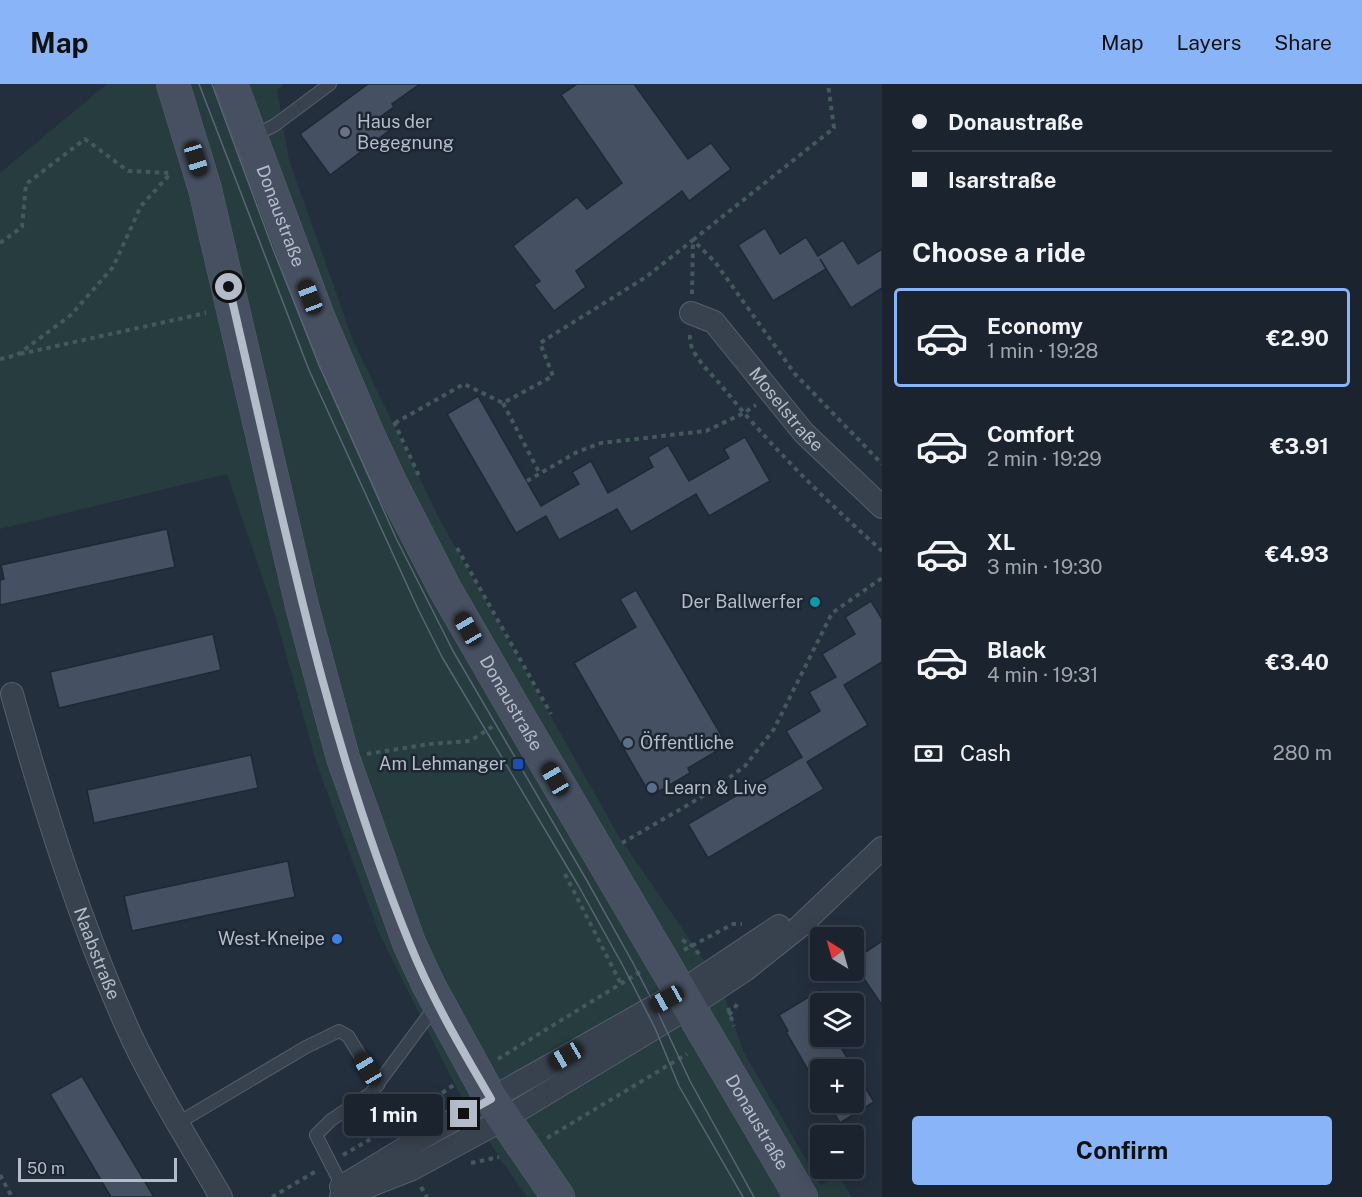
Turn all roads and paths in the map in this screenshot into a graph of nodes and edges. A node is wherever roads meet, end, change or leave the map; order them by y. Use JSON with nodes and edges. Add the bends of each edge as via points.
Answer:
{"nodes":[{"id":1,"x":173,"y":84,"type":"edge"},
{"id":2,"x":231,"y":84,"type":"edge"},
{"id":3,"x":330,"y":84,"type":"edge"},
{"id":4,"x":828,"y":84,"type":"edge"},
{"id":5,"x":251,"y":137,"type":"junction"},
{"id":6,"x":0,"y":243,"type":"edge"},
{"id":7,"x":233,"y":306,"type":"junction"},
{"id":8,"x":691,"y":313,"type":"junction"},
{"id":9,"x":17,"y":355,"type":"junction"},
{"id":10,"x":0,"y":359,"type":"edge"},
{"id":11,"x":795,"y":375,"type":"dead end"},
{"id":12,"x":553,"y":376,"type":"dead end"},
{"id":13,"x":771,"y":394,"type":"junction"},
{"id":14,"x":503,"y":403,"type":"junction"},
{"id":15,"x":390,"y":413,"type":"dead end"},
{"id":16,"x":744,"y":413,"type":"junction"},
{"id":17,"x":395,"y":423,"type":"junction"},
{"id":18,"x":540,"y":474,"type":"junction"},
{"id":19,"x":527,"y":481,"type":"dead end"},
{"id":20,"x":425,"y":488,"type":"dead end"},
{"id":21,"x":882,"y":507,"type":"edge"},
{"id":22,"x":452,"y":541,"type":"dead end"},
{"id":23,"x":882,"y":551,"type":"edge"},
{"id":24,"x":882,"y":578,"type":"edge"},
{"id":25,"x":12,"y":693,"type":"dead end"},
{"id":26,"x":528,"y":704,"type":"junction"},
{"id":27,"x":552,"y":716,"type":"dead end"},
{"id":28,"x":343,"y":758,"type":"junction"},
{"id":29,"x":618,"y":835,"type":"dead end"},
{"id":30,"x":621,"y":843,"type":"junction"},
{"id":31,"x":882,"y":848,"type":"edge"},
{"id":32,"x":627,"y":853,"type":"dead end"},
{"id":33,"x":565,"y":874,"type":"dead end"},
{"id":34,"x":854,"y":874,"type":"junction"},
{"id":35,"x":782,"y":924,"type":"junction"},
{"id":36,"x":693,"y":946,"type":"junction"},
{"id":37,"x":668,"y":947,"type":"junction"},
{"id":38,"x":717,"y":978,"type":"junction"},
{"id":39,"x":621,"y":984,"type":"junction"},
{"id":40,"x":744,"y":996,"type":"dead end"},
{"id":41,"x":684,"y":1000,"type":"junction"},
{"id":42,"x":437,"y":1003,"type":"junction"},
{"id":43,"x":729,"y":1013,"type":"junction"},
{"id":44,"x":722,"y":1036,"type":"junction"},
{"id":45,"x":378,"y":1085,"type":"junction"},
{"id":46,"x":490,"y":1097,"type":"junction"},
{"id":47,"x":178,"y":1123,"type":"junction"},
{"id":48,"x":526,"y":1151,"type":"junction"},
{"id":49,"x":330,"y":1163,"type":"junction"},
{"id":50,"x":468,"y":1163,"type":"dead end"},
{"id":51,"x":0,"y":1175,"type":"edge"},
{"id":52,"x":413,"y":1186,"type":"dead end"},
{"id":53,"x":336,"y":1193,"type":"edge"},
{"id":54,"x":12,"y":1197,"type":"edge"},
{"id":55,"x":221,"y":1197,"type":"edge"},
{"id":56,"x":272,"y":1197,"type":"edge"},
{"id":57,"x":427,"y":1197,"type":"edge"},
{"id":58,"x":558,"y":1197,"type":"edge"},
{"id":59,"x":801,"y":1197,"type":"edge"}],
"edges":[{"from":1,"to":7,"type":"main road","via":[[205,189]]},
{"from":2,"to":5,"type":"main road","name":"Donaustraße"},
{"from":3,"to":5,"type":"lane","via":[[275,125]]},
{"from":4,"to":8,"type":"path","via":[[834,128],[693,240]]},
{"from":5,"to":26,"type":"main road","name":"Donaustraße","via":[[317,314],[369,437],[445,589]]},
{"from":6,"to":9,"type":"path","via":[[22,226],[26,184],[85,139],[128,171],[171,173],[141,206],[113,267],[71,315]]},
{"from":7,"to":9,"type":"path"},
{"from":7,"to":28,"type":"main road","via":[[302,606]]},
{"from":8,"to":13,"type":"street","name":"Moselstraße","via":[[714,322]]},
{"from":8,"to":16,"type":"path","via":[[689,342]]},
{"from":9,"to":10,"type":"path"},
{"from":11,"to":13,"type":"path"},
{"from":12,"to":14,"type":"path"},
{"from":13,"to":16,"type":"path"},
{"from":13,"to":21,"type":"street","name":"Moselstraße","via":[[804,433]]},
{"from":14,"to":17,"type":"path","via":[[464,384]]},
{"from":14,"to":18,"type":"path"},
{"from":15,"to":17,"type":"path"},
{"from":16,"to":18,"type":"path","via":[[706,431],[601,443]]},
{"from":16,"to":23,"type":"path","via":[[828,503]]},
{"from":17,"to":20,"type":"path"},
{"from":18,"to":19,"type":"path"},
{"from":22,"to":26,"type":"path"},
{"from":24,"to":30,"type":"path","via":[[832,612],[774,729],[745,766],[710,792]]},
{"from":25,"to":47,"type":"street","name":"Naabstraße","via":[[44,807],[94,948],[133,1039]]},
{"from":26,"to":27,"type":"path"},
{"from":26,"to":28,"type":"path","via":[[470,741]]},
{"from":26,"to":37,"type":"main road","name":"Donaustraße"},
{"from":28,"to":42,"type":"main road","via":[[409,943]]},
{"from":29,"to":30,"type":"path"},
{"from":30,"to":32,"type":"path"},
{"from":31,"to":34,"type":"street"},
{"from":33,"to":39,"type":"path"},
{"from":34,"to":35,"type":"street"},
{"from":34,"to":38,"type":"street","via":[[799,927],[745,970]]},
{"from":35,"to":36,"type":"path","via":[[733,924]]},
{"from":35,"to":38,"type":"street"},
{"from":36,"to":37,"type":"path"},
{"from":36,"to":37,"type":"path"},
{"from":36,"to":38,"type":"path"},
{"from":37,"to":39,"type":"path"},
{"from":37,"to":41,"type":"main road","name":"Donaustraße"},
{"from":38,"to":41,"type":"street"},
{"from":38,"to":43,"type":"path"},
{"from":39,"to":46,"type":"path"},
{"from":40,"to":43,"type":"path"},
{"from":41,"to":44,"type":"main road","name":"Donaustraße"},
{"from":41,"to":46,"type":"street"},
{"from":42,"to":45,"type":"lane"},
{"from":42,"to":46,"type":"main road"},
{"from":43,"to":44,"type":"path"},
{"from":43,"to":44,"type":"path"},
{"from":44,"to":48,"type":"path"},
{"from":44,"to":59,"type":"main road","name":"Donaustraße"},
{"from":45,"to":47,"type":"lane","via":[[348,1036],[339,1031]]},
{"from":45,"to":49,"type":"lane","via":[[316,1135]]},
{"from":46,"to":48,"type":"main road"},
{"from":46,"to":49,"type":"path","via":[[404,1120]]},
{"from":46,"to":53,"type":"street"},
{"from":47,"to":55,"type":"street","name":"Naabstraße"},
{"from":48,"to":50,"type":"path"},
{"from":48,"to":58,"type":"main road"},
{"from":49,"to":53,"type":"lane"},
{"from":49,"to":56,"type":"path"},
{"from":51,"to":54,"type":"path"},
{"from":52,"to":57,"type":"path","via":[[419,1183]]}]}
